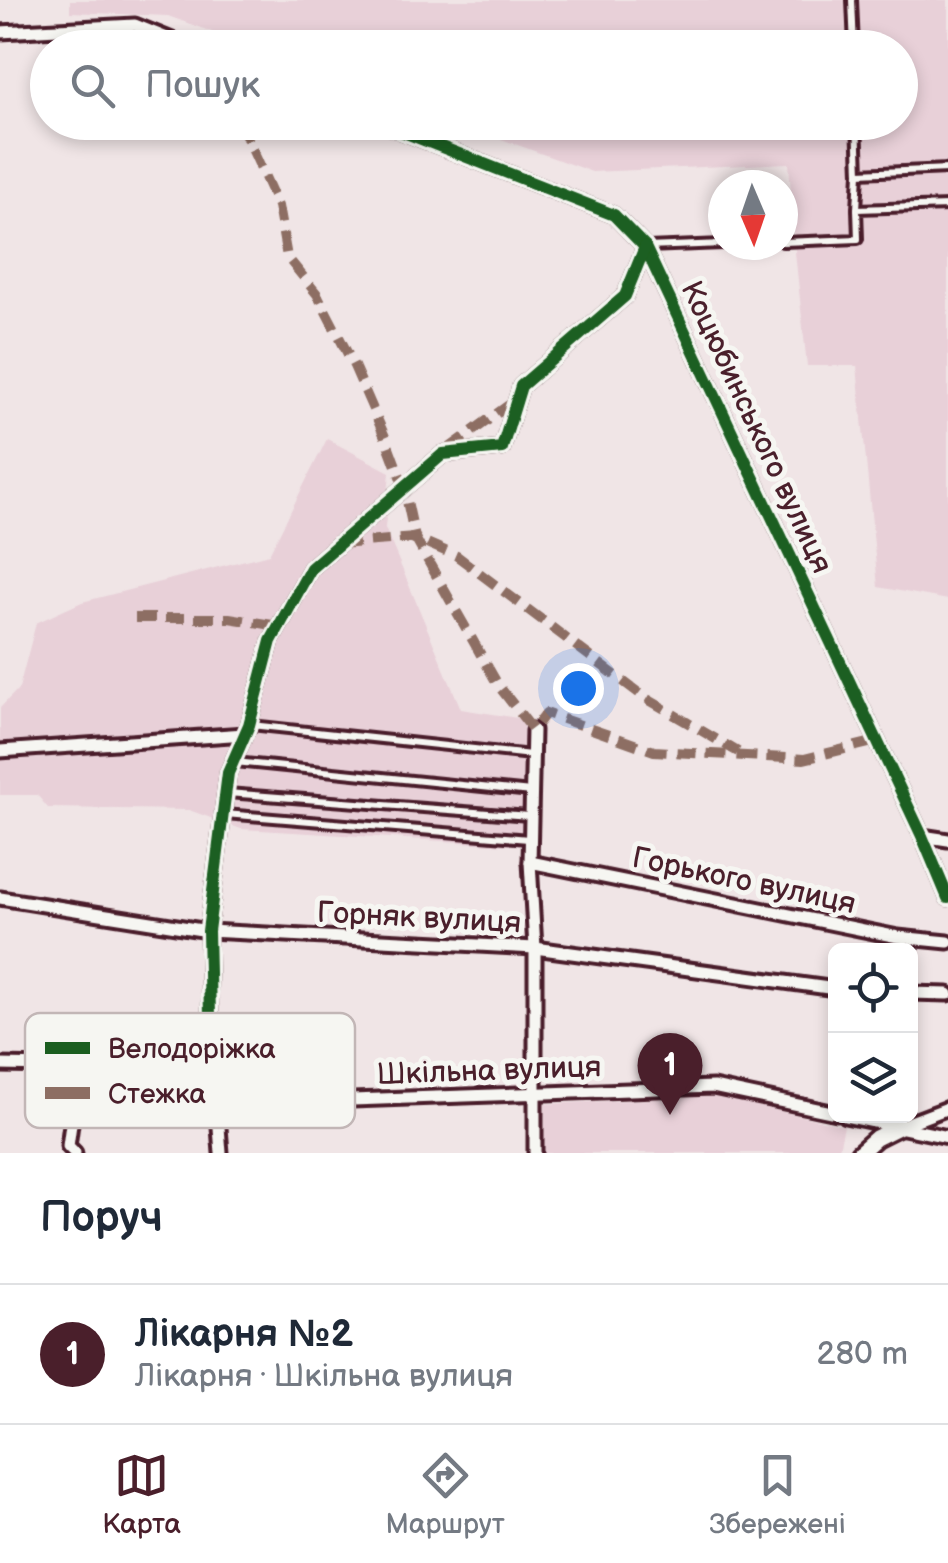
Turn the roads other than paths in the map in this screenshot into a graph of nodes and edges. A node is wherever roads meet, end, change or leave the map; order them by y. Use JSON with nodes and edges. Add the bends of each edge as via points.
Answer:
{"nodes":[{"id":1,"x":852,"y":0,"type":"edge"},
{"id":2,"x":30,"y":30,"type":"edge"},
{"id":3,"x":39,"y":30,"type":"edge"},
{"id":4,"x":147,"y":30,"type":"edge"},
{"id":5,"x":853,"y":30,"type":"edge"},
{"id":6,"x":0,"y":32,"type":"edge"},
{"id":7,"x":423,"y":140,"type":"edge"},
{"id":8,"x":858,"y":140,"type":"edge"},
{"id":9,"x":948,"y":169,"type":"edge"},
{"id":10,"x":859,"y":172,"type":"junction"},
{"id":11,"x":948,"y":206,"type":"edge"},
{"id":12,"x":857,"y":209,"type":"junction"},
{"id":13,"x":798,"y":241,"type":"edge"},
{"id":14,"x":708,"y":245,"type":"edge"},
{"id":15,"x":646,"y":247,"type":"junction"},
{"id":16,"x":247,"y":730,"type":"junction"},
{"id":17,"x":533,"y":730,"type":"dead end"},
{"id":18,"x":0,"y":751,"type":"edge"},
{"id":19,"x":533,"y":755,"type":"junction"},
{"id":20,"x":234,"y":762,"type":"junction"},
{"id":21,"x":532,"y":792,"type":"junction"},
{"id":22,"x":226,"y":793,"type":"junction"},
{"id":23,"x":225,"y":814,"type":"junction"},
{"id":24,"x":530,"y":816,"type":"junction"},
{"id":25,"x":922,"y":836,"type":"junction"},
{"id":26,"x":530,"y":839,"type":"junction"},
{"id":27,"x":948,"y":840,"type":"edge"},
{"id":28,"x":530,"y":862,"type":"junction"},
{"id":29,"x":0,"y":898,"type":"edge"},
{"id":30,"x":948,"y":898,"type":"edge"},
{"id":31,"x":208,"y":931,"type":"junction"},
{"id":32,"x":948,"y":942,"type":"edge"},
{"id":33,"x":535,"y":948,"type":"junction"},
{"id":34,"x":828,"y":988,"type":"edge"},
{"id":35,"x":918,"y":993,"type":"edge"},
{"id":36,"x":948,"y":994,"type":"edge"},
{"id":37,"x":210,"y":1013,"type":"edge"},
{"id":38,"x":0,"y":1065,"type":"edge"},
{"id":39,"x":25,"y":1065,"type":"edge"},
{"id":40,"x":535,"y":1093,"type":"junction"},
{"id":41,"x":355,"y":1099,"type":"edge"},
{"id":42,"x":948,"y":1108,"type":"edge"},
{"id":43,"x":828,"y":1112,"type":"edge"},
{"id":44,"x":879,"y":1123,"type":"edge"},
{"id":45,"x":898,"y":1127,"type":"junction"},
{"id":46,"x":70,"y":1128,"type":"edge"},
{"id":47,"x":219,"y":1128,"type":"edge"},
{"id":48,"x":948,"y":1137,"type":"edge"},
{"id":49,"x":76,"y":1153,"type":"edge"},
{"id":50,"x":221,"y":1153,"type":"edge"},
{"id":51,"x":534,"y":1153,"type":"edge"},
{"id":52,"x":859,"y":1153,"type":"edge"}],
"edges":[{"from":1,"to":5,"type":"lane"},
{"from":2,"to":6,"type":"street"},
{"from":3,"to":4,"type":"street"},
{"from":7,"to":15,"type":"street","name":"Коцюбинського вулиця","via":[[614,216]]},
{"from":8,"to":10,"type":"lane"},
{"from":9,"to":10,"type":"lane"},
{"from":10,"to":12,"type":"lane"},
{"from":11,"to":12,"type":"lane"},
{"from":12,"to":13,"type":"lane","via":[[858,239]]},
{"from":14,"to":15,"type":"lane"},
{"from":15,"to":16,"type":"street","via":[[625,296],[521,386],[502,448],[442,454],[311,568],[272,641]]},
{"from":15,"to":25,"type":"street","name":"Коцюбинського вулиця"},
{"from":16,"to":18,"type":"street"},
{"from":16,"to":19,"type":"lane"},
{"from":16,"to":20,"type":"street"},
{"from":17,"to":19,"type":"street"},
{"from":19,"to":21,"type":"street"},
{"from":20,"to":21,"type":"lane"},
{"from":20,"to":22,"type":"street"},
{"from":21,"to":24,"type":"street"},
{"from":22,"to":23,"type":"street"},
{"from":22,"to":24,"type":"lane"},
{"from":23,"to":26,"type":"lane"},
{"from":23,"to":31,"type":"street"},
{"from":24,"to":26,"type":"street"},
{"from":25,"to":27,"type":"street"},
{"from":25,"to":30,"type":"street","name":"Коцюбинського вулиця"},
{"from":26,"to":28,"type":"street"},
{"from":28,"to":32,"type":"street","name":"Горького вулиця"},
{"from":28,"to":33,"type":"street"},
{"from":29,"to":31,"type":"street","name":"Горняк вулиця"},
{"from":31,"to":33,"type":"street","name":"Горняк вулиця"},
{"from":31,"to":37,"type":"street"},
{"from":33,"to":34,"type":"street","name":"Горняк вулиця"},
{"from":33,"to":40,"type":"street"},
{"from":35,"to":36,"type":"street"},
{"from":38,"to":39,"type":"street"},
{"from":40,"to":41,"type":"street","name":"Шкільна вулиця"},
{"from":40,"to":43,"type":"street","name":"Шкільна вулиця","via":[[713,1087]]},
{"from":40,"to":51,"type":"street"},
{"from":42,"to":45,"type":"street"},
{"from":44,"to":45,"type":"street"},
{"from":45,"to":48,"type":"street"},
{"from":45,"to":52,"type":"street"},
{"from":46,"to":49,"type":"street","via":[[68,1146]]},
{"from":47,"to":50,"type":"street"}]}
